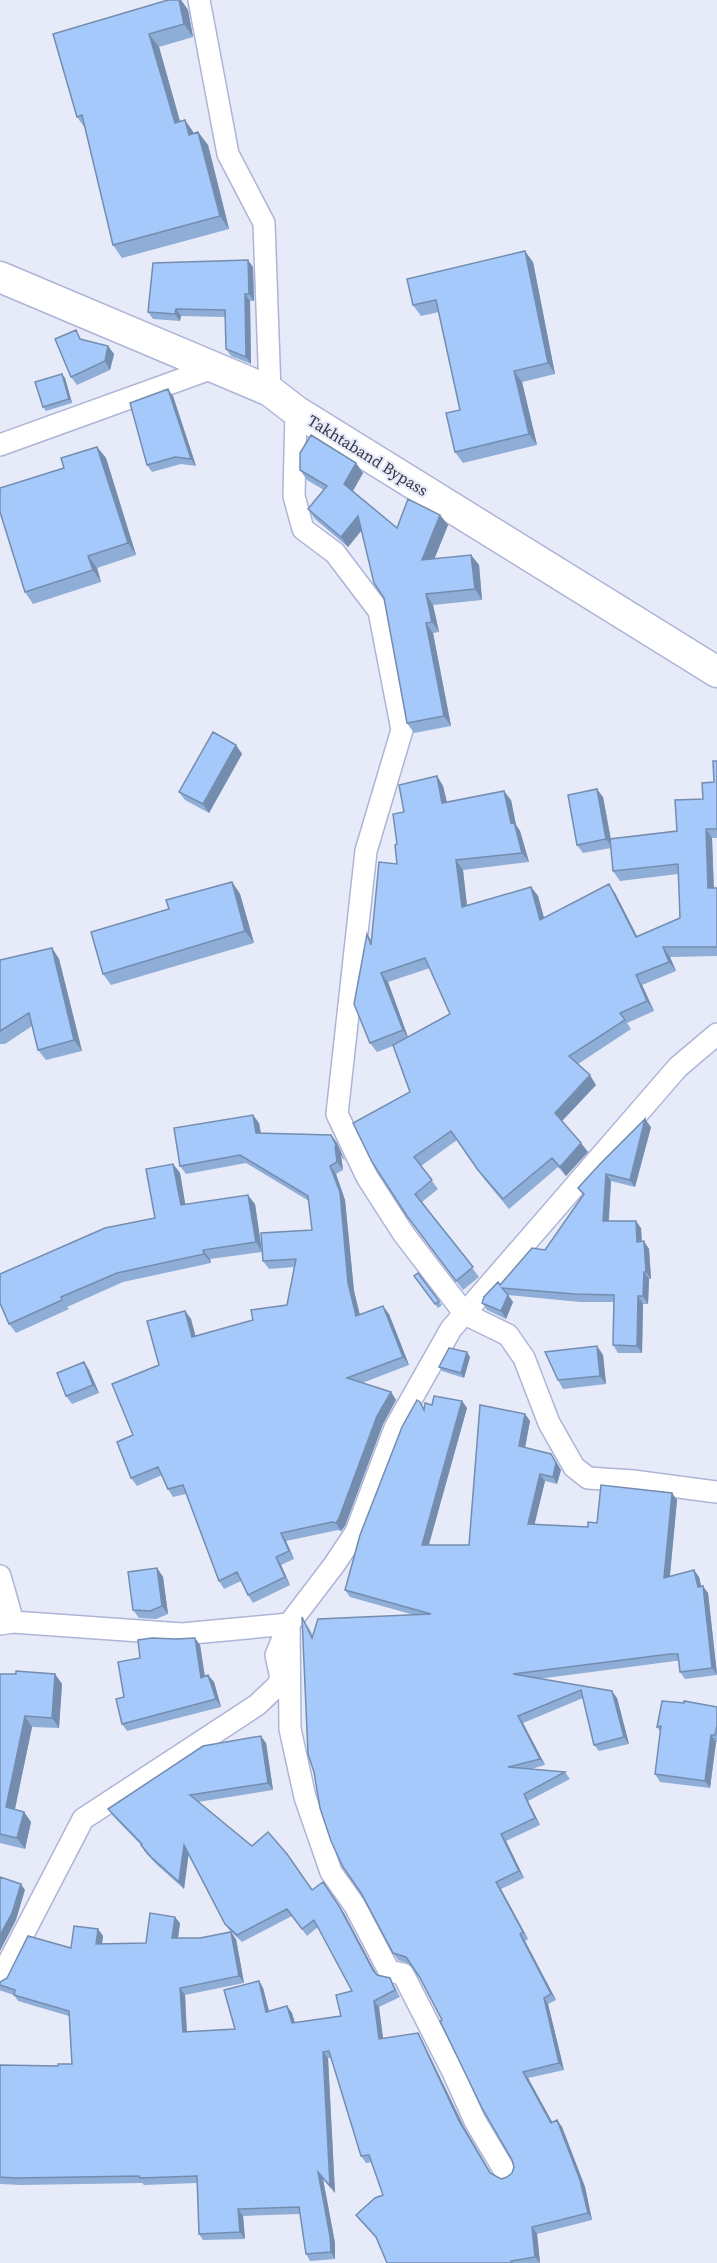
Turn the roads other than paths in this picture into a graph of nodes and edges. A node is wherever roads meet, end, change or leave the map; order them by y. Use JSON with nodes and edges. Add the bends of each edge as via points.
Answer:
{"nodes":[{"id":1,"x":199,"y":0,"type":"edge"},
{"id":2,"x":0,"y":277,"type":"edge"},
{"id":3,"x":213,"y":368,"type":"junction"},
{"id":4,"x":270,"y":391,"type":"junction"},
{"id":5,"x":296,"y":411,"type":"junction"},
{"id":6,"x":0,"y":446,"type":"edge"},
{"id":7,"x":717,"y":672,"type":"edge"},
{"id":8,"x":717,"y":1034,"type":"edge"},
{"id":9,"x":465,"y":1314,"type":"junction"},
{"id":10,"x":717,"y":1492,"type":"edge"},
{"id":11,"x":0,"y":1576,"type":"edge"},
{"id":12,"x":7,"y":1623,"type":"edge"},
{"id":13,"x":289,"y":1624,"type":"junction"},
{"id":14,"x":0,"y":1979,"type":"edge"},
{"id":15,"x":506,"y":2173,"type":"dead end"}],
"edges":[{"from":1,"to":4,"type":"street","via":[[228,154],[264,223]]},
{"from":2,"to":3,"type":"main road","name":"Takhtaband Bypass"},
{"from":3,"to":4,"type":"main road","name":"Takhtaband Bypass"},
{"from":3,"to":6,"type":"street"},
{"from":4,"to":5,"type":"main road","name":"Takhtaband Bypass"},
{"from":5,"to":7,"type":"main road","name":"Takhtaband Bypass"},
{"from":5,"to":9,"type":"street","via":[[294,496],[303,529],[335,553],[379,611],[402,730],[366,851],[337,1114],[373,1187]]},
{"from":8,"to":9,"type":"street","via":[[678,1067]]},
{"from":9,"to":10,"type":"street","via":[[508,1335],[524,1358],[549,1423],[574,1467],[588,1478]]},
{"from":9,"to":13,"type":"street","via":[[451,1329],[395,1428],[356,1532]]},
{"from":11,"to":12,"type":"street"},
{"from":12,"to":13,"type":"street","via":[[182,1634]]},
{"from":13,"to":14,"type":"street","via":[[276,1655],[281,1677],[277,1686],[256,1705],[83,1819]]},
{"from":13,"to":15,"type":"street","via":[[290,1729],[305,1797],[331,1872],[355,1906],[389,1971],[403,1974],[475,2121]]}]}
